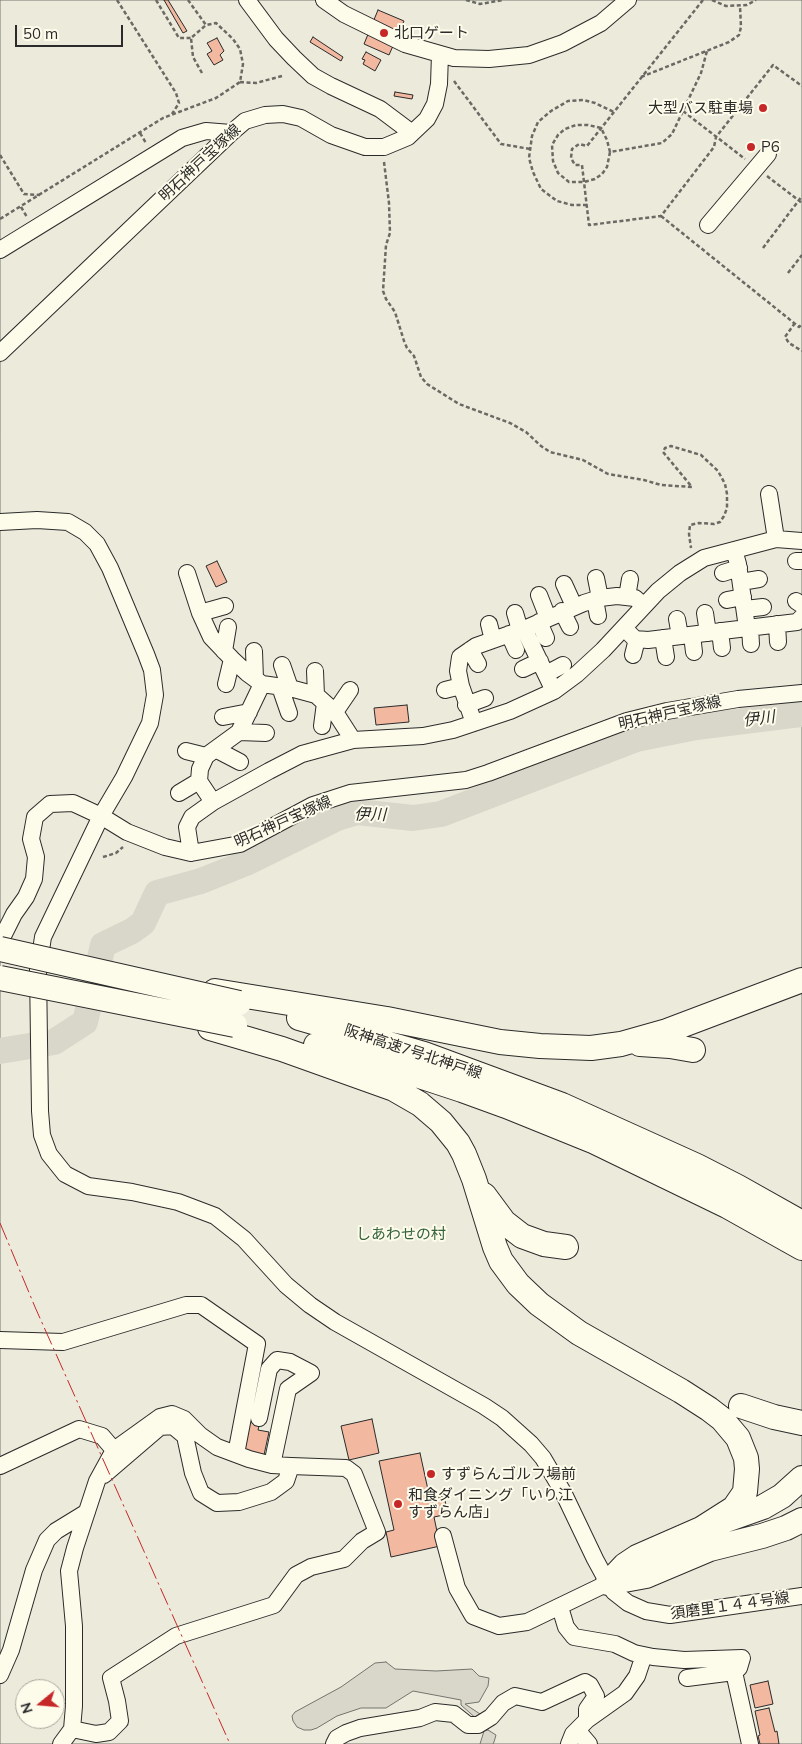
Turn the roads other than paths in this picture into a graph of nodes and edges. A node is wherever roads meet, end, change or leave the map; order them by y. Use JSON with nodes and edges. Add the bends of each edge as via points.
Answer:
{"nodes":[{"id":1,"x":247,"y":0,"type":"edge"},
{"id":2,"x":324,"y":0,"type":"edge"},
{"id":3,"x":628,"y":0,"type":"edge"},
{"id":4,"x":440,"y":54,"type":"junction"},
{"id":5,"x":231,"y":133,"type":"junction"},
{"id":6,"x":412,"y":133,"type":"junction"},
{"id":7,"x":768,"y":154,"type":"dead end"},
{"id":8,"x":708,"y":225,"type":"dead end"},
{"id":9,"x":0,"y":250,"type":"edge"},
{"id":10,"x":0,"y":353,"type":"edge"},
{"id":11,"x":769,"y":494,"type":"dead end"},
{"id":12,"x":0,"y":522,"type":"edge"},
{"id":13,"x":776,"y":539,"type":"junction"},
{"id":14,"x":802,"y":541,"type":"edge"},
{"id":15,"x":734,"y":550,"type":"junction"},
{"id":16,"x":188,"y":573,"type":"dead end"},
{"id":17,"x":723,"y":573,"type":"dead end"},
{"id":18,"x":596,"y":578,"type":"dead end"},
{"id":19,"x":630,"y":579,"type":"dead end"},
{"id":20,"x":759,"y":579,"type":"dead end"},
{"id":21,"x":564,"y":584,"type":"dead end"},
{"id":22,"x":739,"y":591,"type":"junction"},
{"id":23,"x":539,"y":595,"type":"dead end"},
{"id":24,"x":628,"y":598,"type":"junction"},
{"id":25,"x":598,"y":599,"type":"junction"},
{"id":26,"x":225,"y":606,"type":"dead end"},
{"id":27,"x":644,"y":606,"type":"junction"},
{"id":28,"x":762,"y":607,"type":"dead end"},
{"id":29,"x":800,"y":612,"type":"edge"},
{"id":30,"x":200,"y":613,"type":"junction"},
{"id":31,"x":515,"y":613,"type":"dead end"},
{"id":32,"x":705,"y":614,"type":"dead end"},
{"id":33,"x":598,"y":616,"type":"dead end"},
{"id":34,"x":677,"y":619,"type":"dead end"},
{"id":35,"x":539,"y":622,"type":"junction"},
{"id":36,"x":488,"y":624,"type":"dead end"},
{"id":37,"x":777,"y":624,"type":"junction"},
{"id":38,"x":228,"y":627,"type":"dead end"},
{"id":39,"x":570,"y":627,"type":"dead end"},
{"id":40,"x":624,"y":628,"type":"junction"},
{"id":41,"x":749,"y":633,"type":"junction"},
{"id":42,"x":700,"y":634,"type":"junction"},
{"id":43,"x":546,"y":638,"type":"dead end"},
{"id":44,"x":663,"y":638,"type":"junction"},
{"id":45,"x":637,"y":639,"type":"junction"},
{"id":46,"x":493,"y":640,"type":"junction"},
{"id":47,"x":778,"y":642,"type":"dead end"},
{"id":48,"x":722,"y":648,"type":"dead end"},
{"id":49,"x":446,"y":650,"type":"dead end"},
{"id":50,"x":516,"y":650,"type":"dead end"},
{"id":51,"x":254,"y":651,"type":"dead end"},
{"id":52,"x":694,"y":652,"type":"dead end"},
{"id":53,"x":228,"y":655,"type":"junction"},
{"id":54,"x":633,"y":655,"type":"dead end"},
{"id":55,"x":666,"y":657,"type":"dead end"},
{"id":56,"x":469,"y":658,"type":"junction"},
{"id":57,"x":282,"y":665,"type":"dead end"},
{"id":58,"x":563,"y":665,"type":"dead end"},
{"id":59,"x":543,"y":668,"type":"junction"},
{"id":60,"x":523,"y":669,"type":"dead end"},
{"id":61,"x":315,"y":671,"type":"dead end"},
{"id":62,"x":259,"y":681,"type":"junction"},
{"id":63,"x":226,"y":684,"type":"dead end"},
{"id":64,"x":285,"y":688,"type":"junction"},
{"id":65,"x":350,"y":690,"type":"dead end"},
{"id":66,"x":554,"y":691,"type":"junction"},
{"id":67,"x":802,"y":693,"type":"edge"},
{"id":68,"x":485,"y":698,"type":"dead end"},
{"id":69,"x":325,"y":703,"type":"junction"},
{"id":70,"x":466,"y":705,"type":"junction"},
{"id":71,"x":249,"y":712,"type":"junction"},
{"id":72,"x":289,"y":713,"type":"dead end"},
{"id":73,"x":223,"y":717,"type":"dead end"},
{"id":74,"x":474,"y":723,"type":"junction"},
{"id":75,"x":322,"y":726,"type":"dead end"},
{"id":76,"x":240,"y":732,"type":"junction"},
{"id":77,"x":266,"y":733,"type":"dead end"},
{"id":78,"x":353,"y":740,"type":"junction"},
{"id":79,"x":186,"y":751,"type":"dead end"},
{"id":80,"x":211,"y":753,"type":"junction"},
{"id":81,"x":240,"y":762,"type":"dead end"},
{"id":82,"x":199,"y":781,"type":"junction"},
{"id":83,"x":179,"y":793,"type":"dead end"},
{"id":84,"x":213,"y":802,"type":"junction"},
{"id":85,"x":100,"y":816,"type":"junction"},
{"id":86,"x":191,"y":853,"type":"junction"},
{"id":87,"x":0,"y":942,"type":"edge"},
{"id":88,"x":0,"y":949,"type":"edge"},
{"id":89,"x":0,"y":978,"type":"edge"},
{"id":90,"x":802,"y":980,"type":"edge"},
{"id":91,"x":237,"y":1014,"type":"junction"},
{"id":92,"x":621,"y":1044,"type":"junction"},
{"id":93,"x":693,"y":1050,"type":"dead end"},
{"id":94,"x":474,"y":1179,"type":"junction"},
{"id":95,"x":802,"y":1223,"type":"edge"},
{"id":96,"x":566,"y":1247,"type":"dead end"},
{"id":97,"x":802,"y":1248,"type":"edge"},
{"id":98,"x":0,"y":1340,"type":"edge"},
{"id":99,"x":741,"y":1406,"type":"dead end"},
{"id":100,"x":259,"y":1418,"type":"dead end"},
{"id":101,"x":802,"y":1423,"type":"edge"},
{"id":102,"x":114,"y":1450,"type":"junction"},
{"id":103,"x":236,"y":1454,"type":"junction"},
{"id":104,"x":272,"y":1465,"type":"junction"},
{"id":105,"x":0,"y":1466,"type":"edge"},
{"id":106,"x":291,"y":1466,"type":"junction"},
{"id":107,"x":802,"y":1478,"type":"edge"},
{"id":108,"x":97,"y":1480,"type":"junction"},
{"id":109,"x":802,"y":1496,"type":"edge"},
{"id":110,"x":86,"y":1512,"type":"junction"},
{"id":111,"x":802,"y":1520,"type":"edge"},
{"id":112,"x":443,"y":1536,"type":"dead end"},
{"id":113,"x":706,"y":1539,"type":"junction"},
{"id":114,"x":608,"y":1583,"type":"junction"},
{"id":115,"x":802,"y":1596,"type":"edge"},
{"id":116,"x":560,"y":1606,"type":"junction"},
{"id":117,"x":644,"y":1655,"type":"junction"},
{"id":118,"x":734,"y":1672,"type":"junction"},
{"id":119,"x":0,"y":1675,"type":"edge"},
{"id":120,"x":687,"y":1678,"type":"dead end"},
{"id":121,"x":72,"y":1729,"type":"junction"},
{"id":122,"x":578,"y":1731,"type":"edge"},
{"id":123,"x":61,"y":1744,"type":"edge"},
{"id":124,"x":334,"y":1744,"type":"edge"},
{"id":125,"x":589,"y":1744,"type":"edge"},
{"id":126,"x":750,"y":1744,"type":"edge"}],
"edges":[{"from":1,"to":6,"type":"street","via":[[276,39],[314,76],[380,109]]},
{"from":2,"to":4,"type":"street","via":[[344,14],[405,44]]},
{"from":3,"to":4,"type":"street","via":[[601,23],[563,43],[529,55],[489,59],[454,58]]},
{"from":4,"to":6,"type":"street","name":"明石神戸宝塚線","via":[[435,104],[427,119]]},
{"from":5,"to":6,"type":"street","name":"明石神戸宝塚線","via":[[246,121],[283,114],[301,118],[331,136],[365,147],[384,147]]},
{"from":5,"to":9,"type":"street","via":[[206,131],[182,138]]},
{"from":5,"to":10,"type":"street","name":"明石神戸宝塚線"},
{"from":7,"to":8,"type":"street"},
{"from":11,"to":13,"type":"street"},
{"from":12,"to":85,"type":"street","via":[[68,522],[85,532],[97,544],[110,568],[152,670],[155,695],[150,723],[124,777]]},
{"from":13,"to":14,"type":"street"},
{"from":13,"to":15,"type":"street"},
{"from":15,"to":22,"type":"street"},
{"from":15,"to":27,"type":"street","via":[[704,558],[680,572]]},
{"from":16,"to":30,"type":"street"},
{"from":17,"to":22,"type":"street"},
{"from":18,"to":25,"type":"street"},
{"from":19,"to":24,"type":"street"},
{"from":20,"to":22,"type":"street"},
{"from":21,"to":35,"type":"street"},
{"from":22,"to":28,"type":"street"},
{"from":22,"to":41,"type":"street"},
{"from":23,"to":35,"type":"street"},
{"from":24,"to":25,"type":"street"},
{"from":24,"to":27,"type":"street","via":[[635,598]]},
{"from":25,"to":33,"type":"street"},
{"from":25,"to":35,"type":"street"},
{"from":26,"to":30,"type":"street"},
{"from":27,"to":40,"type":"street"},
{"from":29,"to":37,"type":"street","via":[[796,622]]},
{"from":30,"to":53,"type":"street","via":[[211,637]]},
{"from":31,"to":35,"type":"street"},
{"from":32,"to":42,"type":"street"},
{"from":34,"to":42,"type":"street"},
{"from":35,"to":39,"type":"street"},
{"from":35,"to":43,"type":"street"},
{"from":35,"to":46,"type":"street"},
{"from":35,"to":50,"type":"street"},
{"from":35,"to":59,"type":"street"},
{"from":36,"to":46,"type":"street"},
{"from":37,"to":41,"type":"street"},
{"from":37,"to":47,"type":"street"},
{"from":38,"to":53,"type":"street"},
{"from":40,"to":45,"type":"street"},
{"from":40,"to":66,"type":"street"},
{"from":41,"to":42,"type":"street"},
{"from":42,"to":44,"type":"street"},
{"from":42,"to":48,"type":"street"},
{"from":42,"to":52,"type":"street"},
{"from":44,"to":45,"type":"street"},
{"from":44,"to":55,"type":"street"},
{"from":45,"to":54,"type":"street"},
{"from":46,"to":56,"type":"street","via":[[476,646]]},
{"from":49,"to":56,"type":"street"},
{"from":51,"to":62,"type":"street"},
{"from":53,"to":62,"type":"street"},
{"from":53,"to":63,"type":"street"},
{"from":56,"to":70,"type":"street","via":[[458,671],[453,688]]},
{"from":57,"to":64,"type":"street"},
{"from":58,"to":59,"type":"street"},
{"from":59,"to":60,"type":"street"},
{"from":59,"to":66,"type":"street"},
{"from":61,"to":69,"type":"street"},
{"from":62,"to":64,"type":"street"},
{"from":62,"to":71,"type":"street"},
{"from":64,"to":69,"type":"street"},
{"from":64,"to":72,"type":"street"},
{"from":65,"to":69,"type":"street"},
{"from":66,"to":74,"type":"street"},
{"from":67,"to":86,"type":"street","name":"明石神戸宝塚線","via":[[738,699],[627,720],[466,780],[341,796],[313,805],[240,844]]},
{"from":68,"to":70,"type":"street"},
{"from":69,"to":75,"type":"street"},
{"from":69,"to":78,"type":"street"},
{"from":70,"to":74,"type":"street"},
{"from":71,"to":73,"type":"street"},
{"from":71,"to":76,"type":"street"},
{"from":74,"to":78,"type":"street","via":[[423,736]]},
{"from":76,"to":77,"type":"street"},
{"from":76,"to":80,"type":"street"},
{"from":78,"to":84,"type":"street","via":[[302,754]]},
{"from":79,"to":80,"type":"street"},
{"from":80,"to":81,"type":"street"},
{"from":80,"to":82,"type":"street","via":[[200,769]]},
{"from":82,"to":83,"type":"street"},
{"from":82,"to":84,"type":"street"},
{"from":84,"to":86,"type":"street","via":[[192,817],[187,828]]},
{"from":85,"to":86,"type":"street","name":"明石神戸宝塚線","via":[[164,847]]},
{"from":85,"to":87,"type":"street","name":"明石神戸宝塚線","via":[[73,803],[50,804],[35,817],[31,839],[36,857],[34,879]]},
{"from":85,"to":114,"type":"street","name":"須磨里１４４号線","via":[[43,937],[38,970],[40,1111],[42,1135],[50,1154],[65,1174],[88,1186],[178,1202],[214,1216],[244,1239],[286,1286],[310,1305],[502,1418],[530,1444],[554,1474]]},
{"from":88,"to":91,"type":"highway","name":"阪神高速7号北神戸線","bridge":true,"via":[[131,978]]},
{"from":89,"to":91,"type":"highway","name":"阪神高速7号北神戸線","bridge":true,"via":[[65,991]]},
{"from":90,"to":92,"type":"highway"},
{"from":91,"to":92,"type":"highway","via":[[387,1019],[506,1043],[561,1048]]},
{"from":91,"to":94,"type":"highway","via":[[282,1049],[394,1089],[420,1104],[458,1143]]},
{"from":91,"to":95,"type":"highway","name":"阪神高速7号北神戸線","via":[[303,1019],[381,1040],[516,1086],[657,1147]]},
{"from":91,"to":97,"type":"highway","name":"阪神高速7号北神戸線","via":[[295,1039],[377,1062],[506,1106],[595,1142],[727,1206]]},
{"from":92,"to":93,"type":"highway","via":[[653,1044]]},
{"from":94,"to":96,"type":"highway","via":[[495,1212],[512,1229],[532,1241]]},
{"from":94,"to":113,"type":"highway","via":[[494,1247],[527,1294],[579,1333],[709,1409],[722,1418],[738,1438],[748,1469],[745,1492]]},
{"from":98,"to":103,"type":"street","via":[[63,1342],[186,1305],[202,1305],[257,1344]]},
{"from":99,"to":101,"type":"highway"},
{"from":100,"to":104,"type":"street","via":[[269,1369],[277,1360],[290,1362],[311,1373],[288,1389]]},
{"from":102,"to":103,"type":"street","via":[[160,1416],[172,1414],[184,1419],[217,1447]]},
{"from":102,"to":105,"type":"street","via":[[102,1436],[79,1429]]},
{"from":102,"to":108,"type":"street"},
{"from":103,"to":104,"type":"street"},
{"from":104,"to":106,"type":"street"},
{"from":106,"to":108,"type":"street","via":[[286,1481],[271,1492],[239,1502],[217,1504],[202,1493],[193,1473],[185,1436],[173,1426],[160,1427]]},
{"from":106,"to":121,"type":"street","via":[[346,1468],[354,1474],[378,1532],[362,1541],[344,1558],[311,1567],[296,1576],[274,1605],[176,1636],[111,1678],[120,1721],[109,1732],[96,1734]]},
{"from":107,"to":113,"type":"highway","via":[[773,1502]]},
{"from":108,"to":110,"type":"street"},
{"from":109,"to":113,"type":"highway","via":[[774,1516]]},
{"from":110,"to":119,"type":"street","via":[[47,1540]]},
{"from":110,"to":121,"type":"street","via":[[69,1571],[74,1626]]},
{"from":111,"to":113,"type":"highway","via":[[762,1536]]},
{"from":112,"to":116,"type":"street","via":[[457,1588],[473,1616],[499,1626],[527,1622]]},
{"from":113,"to":114,"type":"highway","via":[[637,1556]]},
{"from":114,"to":115,"type":"street","name":"須磨里１４４号線","via":[[628,1603],[646,1611],[670,1615]]},
{"from":114,"to":116,"type":"street"},
{"from":116,"to":117,"type":"street","via":[[566,1627],[574,1636],[615,1644]]},
{"from":117,"to":118,"type":"street","via":[[684,1660],[742,1658]]},
{"from":117,"to":122,"type":"street","via":[[637,1676],[625,1693]]},
{"from":118,"to":120,"type":"street"},
{"from":118,"to":126,"type":"street"},
{"from":121,"to":123,"type":"street"},
{"from":122,"to":124,"type":"street","via":[[596,1696],[584,1682],[542,1702],[515,1696],[478,1725],[468,1725],[454,1714],[435,1712],[420,1718],[360,1728],[337,1738]]},
{"from":122,"to":125,"type":"street"}]}
